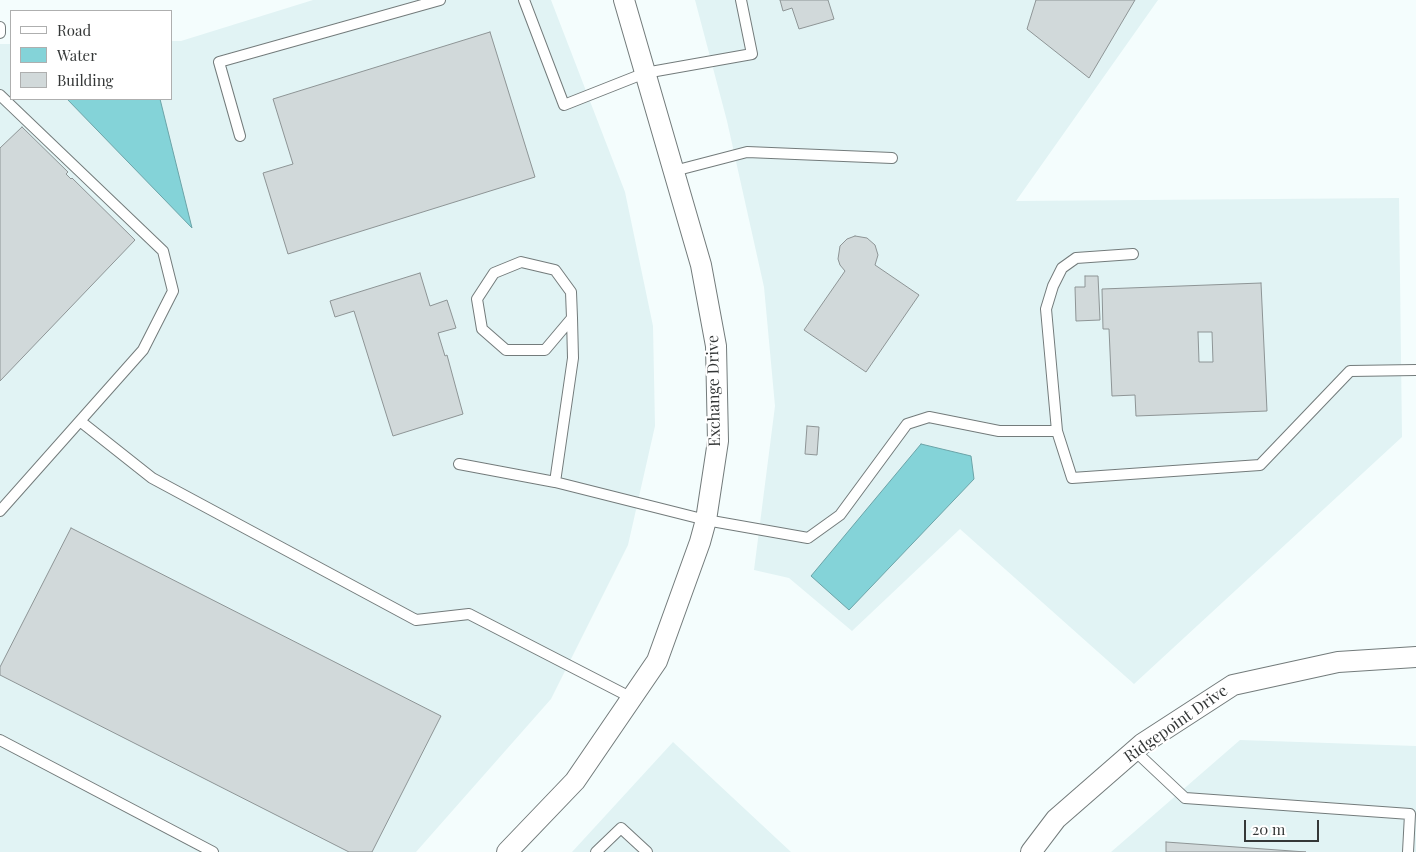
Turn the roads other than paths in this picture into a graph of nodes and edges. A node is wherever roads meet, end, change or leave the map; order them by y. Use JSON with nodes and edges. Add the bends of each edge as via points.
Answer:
{"nodes":[{"id":1,"x":440,"y":0,"type":"edge"},
{"id":2,"x":524,"y":0,"type":"edge"},
{"id":3,"x":624,"y":0,"type":"edge"},
{"id":4,"x":741,"y":0,"type":"edge"},
{"id":5,"x":0,"y":27,"type":"edge"},
{"id":6,"x":0,"y":33,"type":"edge"},
{"id":7,"x":645,"y":72,"type":"junction"},
{"id":8,"x":0,"y":95,"type":"edge"},
{"id":9,"x":240,"y":136,"type":"dead end"},
{"id":10,"x":892,"y":158,"type":"dead end"},
{"id":11,"x":674,"y":172,"type":"junction"},
{"id":12,"x":1132,"y":254,"type":"dead end"},
{"id":13,"x":572,"y":318,"type":"junction"},
{"id":14,"x":1416,"y":370,"type":"edge"},
{"id":15,"x":80,"y":421,"type":"junction"},
{"id":16,"x":1057,"y":431,"type":"junction"},
{"id":17,"x":459,"y":464,"type":"dead end"},
{"id":18,"x":555,"y":482,"type":"junction"},
{"id":19,"x":0,"y":511,"type":"edge"},
{"id":20,"x":706,"y":520,"type":"junction"},
{"id":21,"x":1416,"y":657,"type":"edge"},
{"id":22,"x":632,"y":698,"type":"junction"},
{"id":23,"x":0,"y":740,"type":"edge"},
{"id":24,"x":1135,"y":751,"type":"junction"},
{"id":25,"x":213,"y":852,"type":"edge"},
{"id":26,"x":507,"y":852,"type":"edge"},
{"id":27,"x":596,"y":852,"type":"edge"},
{"id":28,"x":647,"y":852,"type":"edge"},
{"id":29,"x":1032,"y":852,"type":"edge"},
{"id":30,"x":1408,"y":852,"type":"edge"}],
"edges":[{"from":1,"to":9,"type":"lane","via":[[219,62]]},
{"from":2,"to":7,"type":"lane","via":[[564,105]]},
{"from":3,"to":7,"type":"street","name":"Exchange Drive"},
{"from":4,"to":7,"type":"lane","via":[[752,54]]},
{"from":5,"to":6,"type":"lane"},
{"from":7,"to":11,"type":"street","name":"Exchange Drive"},
{"from":8,"to":15,"type":"lane","via":[[163,251],[173,291],[143,350]]},
{"from":10,"to":11,"type":"lane","via":[[747,152]]},
{"from":11,"to":20,"type":"street","name":"Exchange Drive","via":[[701,265],[716,346],[718,441]]},
{"from":12,"to":16,"type":"lane","via":[[1076,258],[1062,268],[1053,286],[1046,309]]},
{"from":13,"to":13,"type":"lane","via":[[571,292],[555,270],[520,262],[494,273],[477,299],[482,329],[506,350],[545,350]]},
{"from":13,"to":18,"type":"lane","via":[[573,358]]},
{"from":14,"to":16,"type":"lane","via":[[1350,371],[1260,465],[1072,478]]},
{"from":15,"to":19,"type":"lane"},
{"from":15,"to":22,"type":"lane","via":[[152,478],[416,620],[469,614]]},
{"from":16,"to":20,"type":"lane","via":[[999,431],[929,417],[907,424],[840,515],[808,538]]},
{"from":17,"to":18,"type":"lane"},
{"from":18,"to":20,"type":"lane"},
{"from":20,"to":22,"type":"street","name":"Exchange Drive","via":[[657,661]]},
{"from":21,"to":24,"type":"street","name":"Ridgepoint Drive","via":[[1338,662],[1233,685]]},
{"from":22,"to":26,"type":"street","name":"Exchange Drive","via":[[576,780]]},
{"from":23,"to":25,"type":"lane"},
{"from":24,"to":29,"type":"street","name":"Ridgepoint Drive","via":[[1056,819]]},
{"from":24,"to":30,"type":"lane","via":[[1184,798],[1410,814]]},
{"from":27,"to":28,"type":"lane","via":[[620,828]]}]}
